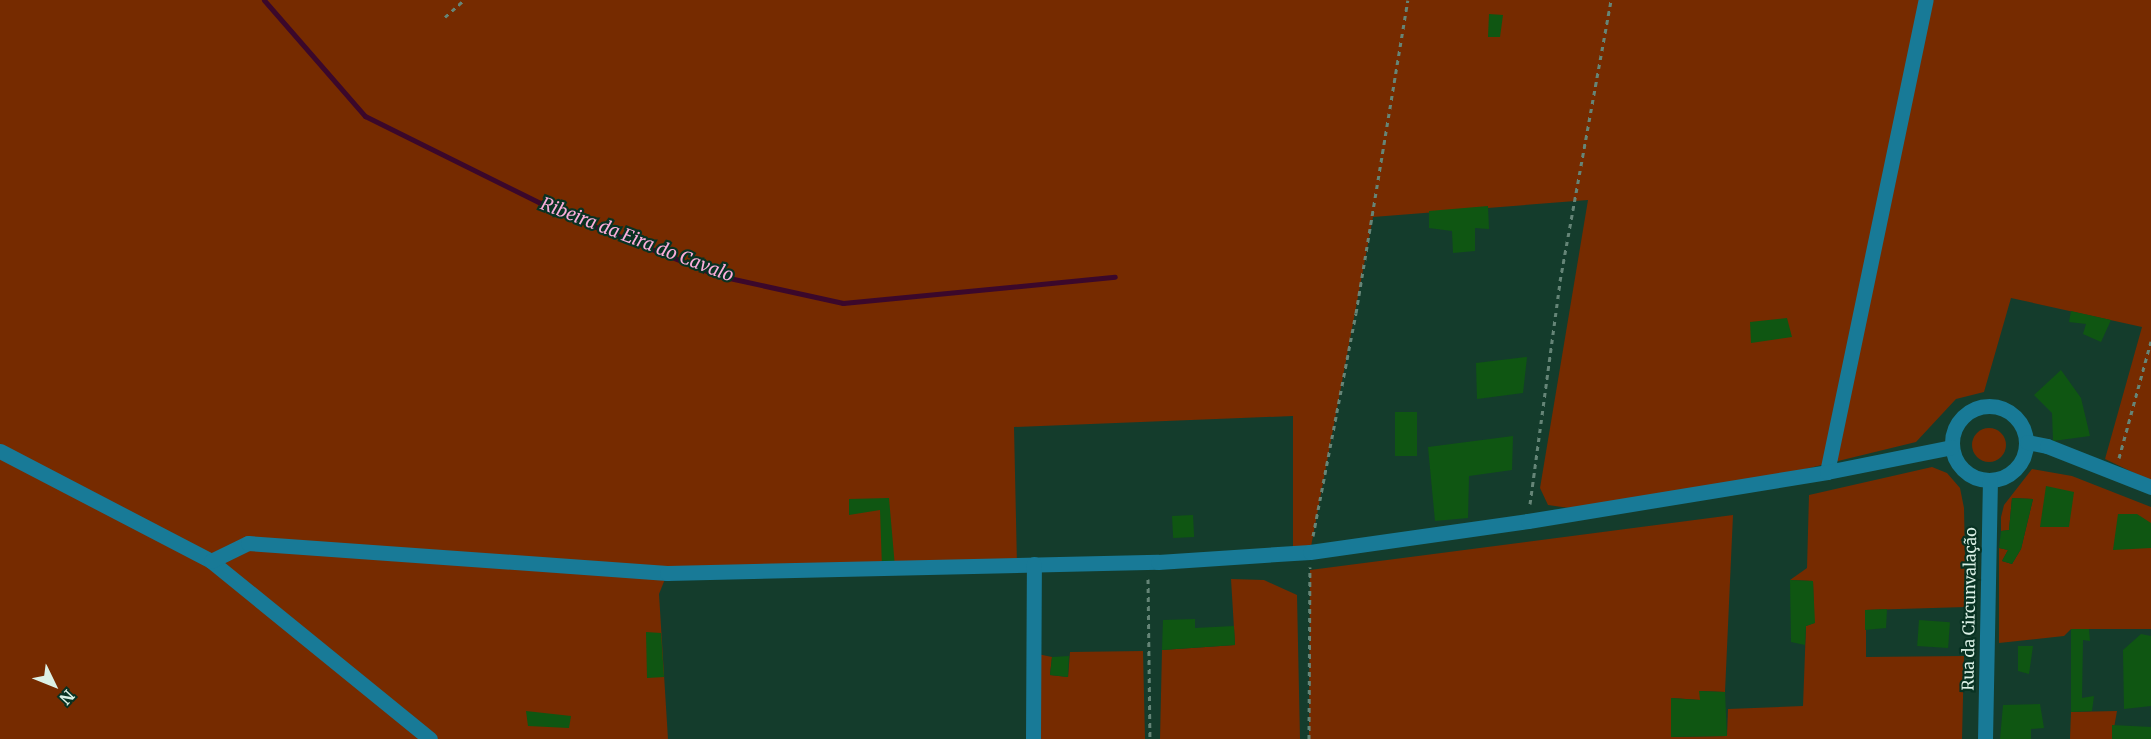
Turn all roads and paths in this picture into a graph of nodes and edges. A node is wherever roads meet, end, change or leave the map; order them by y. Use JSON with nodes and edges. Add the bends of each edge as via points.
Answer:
{"nodes":[{"id":1,"x":464,"y":0,"type":"edge"},
{"id":2,"x":1408,"y":0,"type":"edge"},
{"id":3,"x":1611,"y":0,"type":"edge"},
{"id":4,"x":1926,"y":0,"type":"edge"},
{"id":5,"x":444,"y":17,"type":"dead end"},
{"id":6,"x":2151,"y":341,"type":"edge"},
{"id":7,"x":2027,"y":442,"type":"junction"},
{"id":8,"x":1952,"y":447,"type":"junction"},
{"id":9,"x":0,"y":451,"type":"edge"},
{"id":10,"x":2115,"y":471,"type":"junction"},
{"id":11,"x":1827,"y":472,"type":"junction"},
{"id":12,"x":1990,"y":480,"type":"junction"},
{"id":13,"x":2151,"y":487,"type":"edge"},
{"id":14,"x":1528,"y":521,"type":"junction"},
{"id":15,"x":1310,"y":552,"type":"junction"},
{"id":16,"x":211,"y":561,"type":"junction"},
{"id":17,"x":1148,"y":562,"type":"junction"},
{"id":18,"x":1034,"y":564,"type":"junction"},
{"id":19,"x":430,"y":739,"type":"edge"},
{"id":20,"x":1033,"y":739,"type":"edge"},
{"id":21,"x":1150,"y":739,"type":"edge"},
{"id":22,"x":1309,"y":739,"type":"edge"},
{"id":23,"x":1985,"y":739,"type":"edge"}],
"edges":[{"from":1,"to":5,"type":"path"},
{"from":2,"to":15,"type":"path","via":[[1356,313]]},
{"from":3,"to":14,"type":"path","via":[[1560,281]]},
{"from":4,"to":11,"type":"street"},
{"from":6,"to":10,"type":"path"},
{"from":7,"to":8,"type":"street","via":[[2019,420],[1999,407],[1987,406],[1965,414],[1955,429]]},
{"from":7,"to":10,"type":"street"},
{"from":7,"to":12,"type":"street","via":[[2020,464],[2011,473]]},
{"from":8,"to":11,"type":"street"},
{"from":8,"to":12,"type":"street","via":[[1961,467]]},
{"from":9,"to":16,"type":"street"},
{"from":10,"to":13,"type":"street"},
{"from":11,"to":14,"type":"street"},
{"from":12,"to":23,"type":"street","name":"Rua da Circunvalação"},
{"from":14,"to":15,"type":"street"},
{"from":15,"to":17,"type":"street"},
{"from":15,"to":22,"type":"path"},
{"from":16,"to":18,"type":"street","via":[[248,543],[667,573]]},
{"from":16,"to":19,"type":"street"},
{"from":17,"to":18,"type":"street"},
{"from":17,"to":21,"type":"path"},
{"from":18,"to":20,"type":"street"}]}
